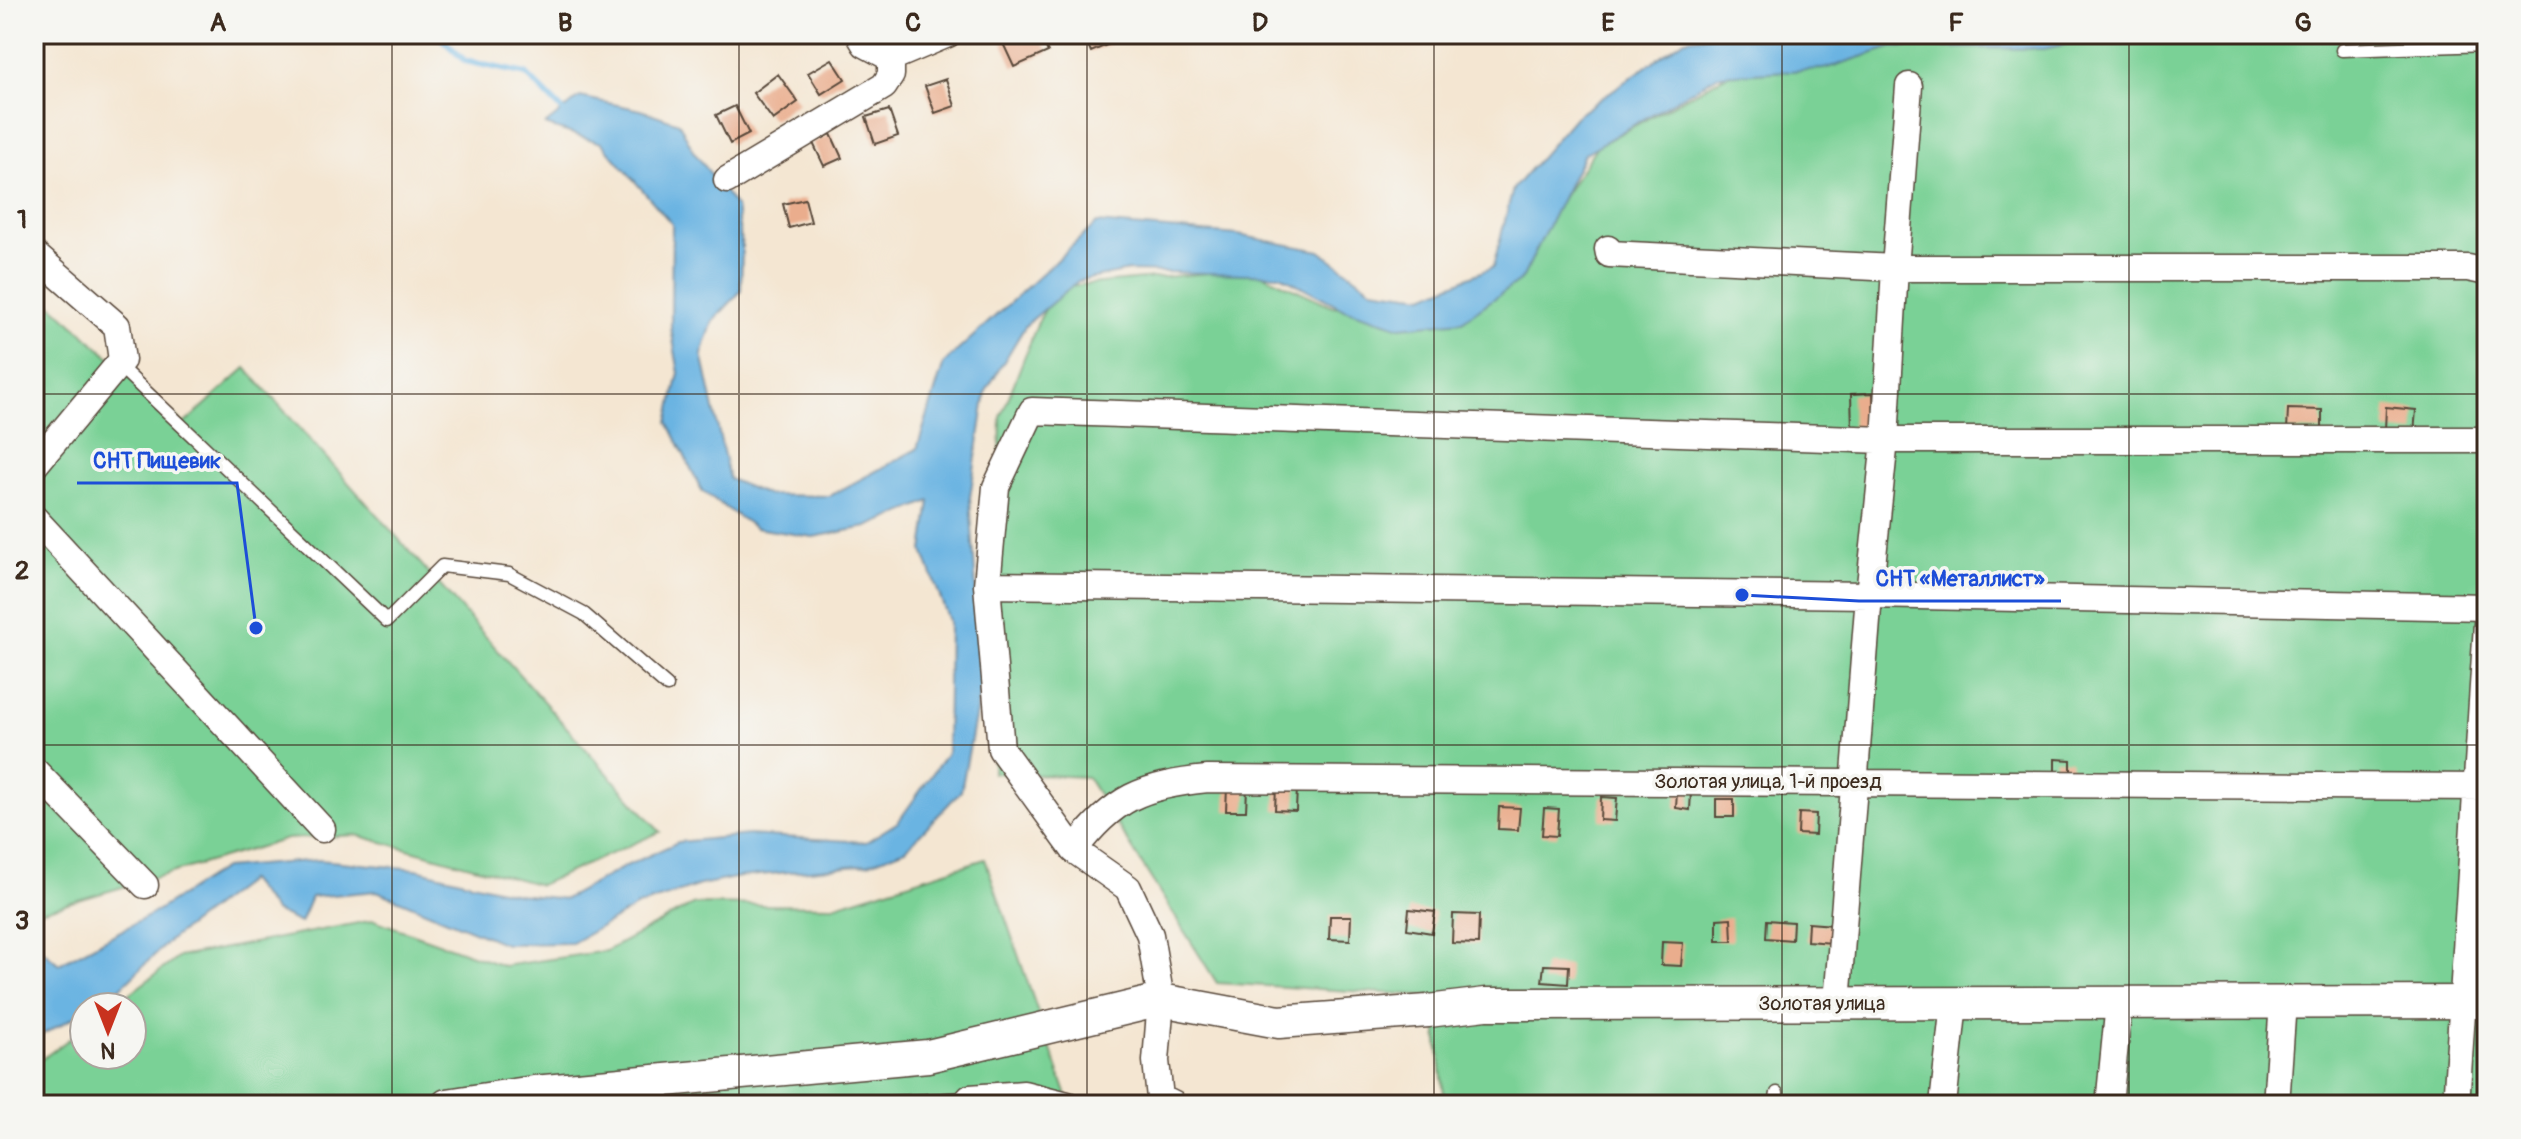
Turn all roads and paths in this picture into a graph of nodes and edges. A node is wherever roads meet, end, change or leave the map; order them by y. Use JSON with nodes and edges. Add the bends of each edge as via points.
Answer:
{"nodes":[{"id":1,"x":859,"y":34,"type":"edge"},
{"id":2,"x":948,"y":34,"type":"edge"},
{"id":3,"x":2487,"y":45,"type":"edge"},
{"id":4,"x":2342,"y":50,"type":"dead end"},
{"id":5,"x":891,"y":58,"type":"junction"},
{"id":6,"x":1909,"y":86,"type":"dead end"},
{"id":7,"x":727,"y":180,"type":"dead end"},
{"id":8,"x":1608,"y":249,"type":"dead end"},
{"id":9,"x":34,"y":254,"type":"edge"},
{"id":10,"x":1895,"y":268,"type":"junction"},
{"id":11,"x":2487,"y":272,"type":"edge"},
{"id":12,"x":118,"y":365,"type":"junction"},
{"id":13,"x":1885,"y":440,"type":"junction"},
{"id":14,"x":2487,"y":440,"type":"edge"},
{"id":15,"x":34,"y":466,"type":"edge"},
{"id":16,"x":34,"y":518,"type":"edge"},
{"id":17,"x":987,"y":585,"type":"junction"},
{"id":18,"x":1869,"y":595,"type":"junction"},
{"id":19,"x":2487,"y":607,"type":"edge"},
{"id":20,"x":2487,"y":624,"type":"edge"},
{"id":21,"x":667,"y":686,"type":"dead end"},
{"id":22,"x":34,"y":770,"type":"edge"},
{"id":23,"x":1855,"y":782,"type":"junction"},
{"id":24,"x":2482,"y":787,"type":"edge"},
{"id":25,"x":322,"y":829,"type":"dead end"},
{"id":26,"x":1074,"y":850,"type":"junction"},
{"id":27,"x":145,"y":885,"type":"dead end"},
{"id":28,"x":1161,"y":1000,"type":"junction"},
{"id":29,"x":2283,"y":1002,"type":"junction"},
{"id":30,"x":2475,"y":1002,"type":"edge"},
{"id":31,"x":1837,"y":1003,"type":"junction"},
{"id":32,"x":1954,"y":1003,"type":"junction"},
{"id":33,"x":2119,"y":1003,"type":"junction"},
{"id":34,"x":967,"y":1102,"type":"edge"},
{"id":35,"x":1162,"y":1103,"type":"edge"},
{"id":36,"x":447,"y":1105,"type":"edge"},
{"id":37,"x":846,"y":1105,"type":"edge"},
{"id":38,"x":1068,"y":1105,"type":"edge"},
{"id":39,"x":1943,"y":1105,"type":"edge"},
{"id":40,"x":2109,"y":1105,"type":"edge"},
{"id":41,"x":2276,"y":1105,"type":"edge"},
{"id":42,"x":2456,"y":1105,"type":"edge"}],
"edges":[{"from":1,"to":5,"type":"street","via":[[865,44]]},
{"from":2,"to":5,"type":"street"},
{"from":3,"to":4,"type":"lane"},
{"from":5,"to":7,"type":"street","via":[[891,75],[884,86]]},
{"from":6,"to":10,"type":"street"},
{"from":8,"to":10,"type":"street","via":[[1609,254]]},
{"from":9,"to":12,"type":"street","via":[[117,326],[122,360]]},
{"from":10,"to":11,"type":"street"},
{"from":10,"to":13,"type":"street"},
{"from":12,"to":15,"type":"street"},
{"from":12,"to":21,"type":"lane","via":[[387,621],[442,566],[509,574],[584,614]]},
{"from":13,"to":14,"type":"street"},
{"from":13,"to":17,"type":"street","via":[[1032,411],[996,487]]},
{"from":13,"to":18,"type":"street"},
{"from":16,"to":25,"type":"street"},
{"from":17,"to":18,"type":"street"},
{"from":17,"to":26,"type":"street","via":[[1001,749]]},
{"from":18,"to":19,"type":"street"},
{"from":18,"to":23,"type":"street"},
{"from":20,"to":24,"type":"street"},
{"from":22,"to":27,"type":"street"},
{"from":23,"to":24,"type":"street","name":"Золотая улица, 1-й проезд"},
{"from":23,"to":26,"type":"street","name":"Золотая улица, 1-й проезд","via":[[1170,782],[1111,809]]},
{"from":23,"to":31,"type":"street"},
{"from":24,"to":30,"type":"street"},
{"from":26,"to":28,"type":"street","via":[[1128,888],[1150,935]]},
{"from":28,"to":31,"type":"street","name":"Золотая улица","via":[[1279,1022],[1486,1004]]},
{"from":28,"to":35,"type":"street","via":[[1156,1061]]},
{"from":28,"to":36,"type":"street","via":[[928,1056],[534,1092]]},
{"from":29,"to":30,"type":"street","name":"Золотая улица"},
{"from":29,"to":33,"type":"street","name":"Золотая улица"},
{"from":29,"to":41,"type":"street"},
{"from":30,"to":42,"type":"street"},
{"from":31,"to":32,"type":"street","name":"Золотая улица"},
{"from":32,"to":33,"type":"street","name":"Золотая улица"},
{"from":32,"to":39,"type":"street"},
{"from":33,"to":40,"type":"street"},
{"from":34,"to":37,"type":"lane"},
{"from":34,"to":38,"type":"street","via":[[1024,1094]]}]}
